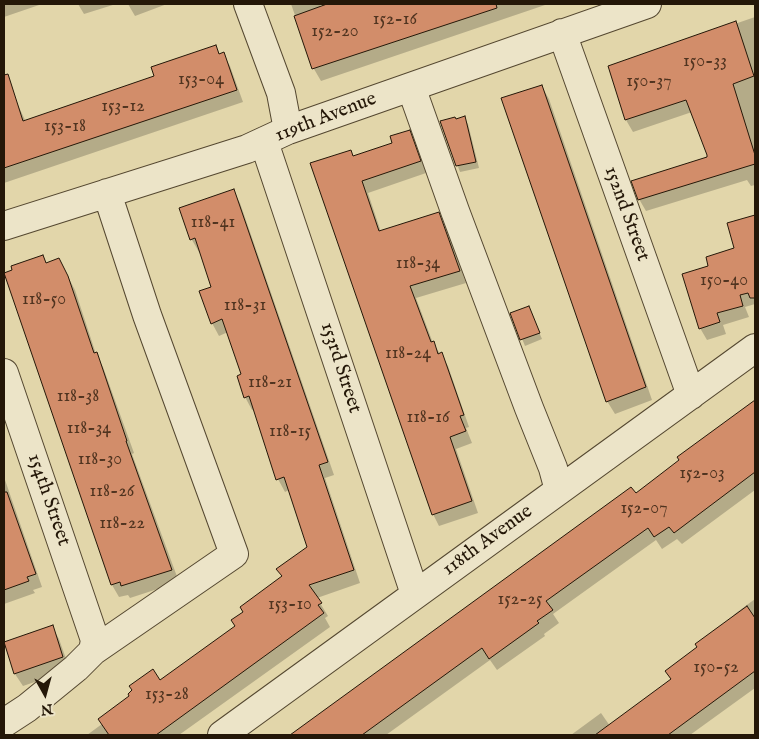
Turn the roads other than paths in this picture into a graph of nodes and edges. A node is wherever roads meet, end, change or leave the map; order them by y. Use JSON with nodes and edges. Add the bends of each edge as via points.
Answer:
{"nodes":[{"id":1,"x":248,"y":4,"type":"edge"},
{"id":2,"x":647,"y":4,"type":"edge"},
{"id":3,"x":562,"y":33,"type":"junction"},
{"id":4,"x":411,"y":87,"type":"junction"},
{"id":5,"x":288,"y":130,"type":"junction"},
{"id":6,"x":264,"y":142,"type":"junction"},
{"id":7,"x":107,"y":193,"type":"junction"},
{"id":8,"x":4,"y":226,"type":"edge"},
{"id":9,"x":755,"y":348,"type":"edge"},
{"id":10,"x":4,"y":373,"type":"edge"},
{"id":11,"x":691,"y":395,"type":"junction"},
{"id":12,"x":559,"y":490,"type":"junction"},
{"id":13,"x":415,"y":594,"type":"junction"},
{"id":14,"x":92,"y":639,"type":"junction"},
{"id":15,"x":4,"y":723,"type":"edge"},
{"id":16,"x":222,"y":735,"type":"edge"}],
"edges":[{"from":1,"to":5,"type":"street","via":[[281,93]]},
{"from":2,"to":3,"type":"street","name":"119th Avenue"},
{"from":3,"to":4,"type":"street","name":"119th Avenue"},
{"from":3,"to":11,"type":"street","name":"152nd Street"},
{"from":4,"to":5,"type":"street","name":"119th Avenue"},
{"from":4,"to":12,"type":"street","via":[[458,220],[554,468]]},
{"from":5,"to":6,"type":"street","name":"119th Avenue"},
{"from":6,"to":7,"type":"street","name":"119th Avenue"},
{"from":6,"to":13,"type":"street","name":"153rd Street"},
{"from":7,"to":8,"type":"street","name":"119th Avenue"},
{"from":7,"to":14,"type":"street","via":[[147,315],[234,554]]},
{"from":9,"to":11,"type":"street","name":"118th Avenue"},
{"from":10,"to":14,"type":"street","name":"154th Street"},
{"from":11,"to":12,"type":"street","name":"118th Avenue"},
{"from":12,"to":13,"type":"street","name":"118th Avenue"},
{"from":13,"to":16,"type":"street","name":"118th Avenue"},
{"from":14,"to":15,"type":"street","via":[[76,668]]}]}
